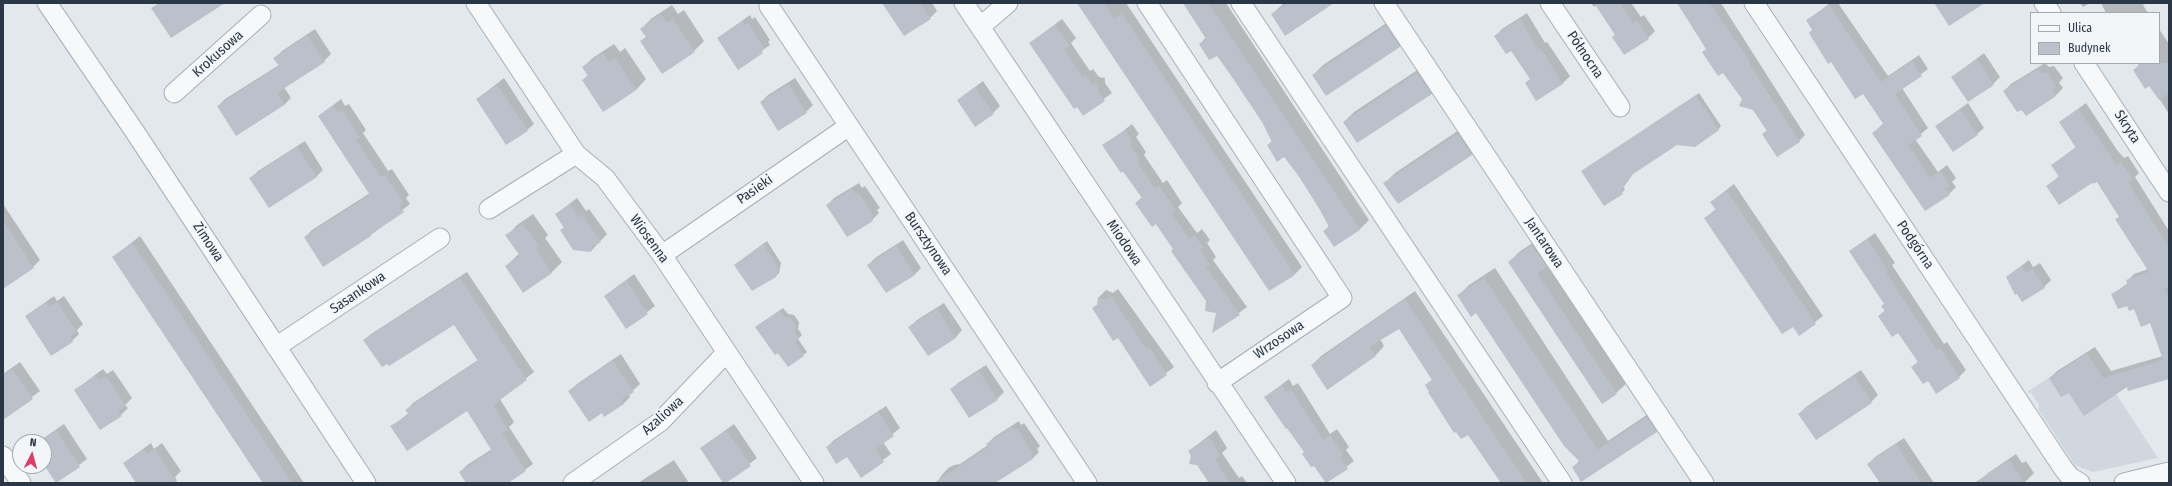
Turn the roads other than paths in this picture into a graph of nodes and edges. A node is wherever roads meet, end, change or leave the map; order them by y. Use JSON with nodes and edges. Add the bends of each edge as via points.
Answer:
{"nodes":[{"id":1,"x":47,"y":3,"type":"edge"},
{"id":2,"x":476,"y":3,"type":"edge"},
{"id":3,"x":964,"y":3,"type":"edge"},
{"id":4,"x":1008,"y":3,"type":"edge"},
{"id":5,"x":1147,"y":3,"type":"edge"},
{"id":6,"x":1241,"y":3,"type":"edge"},
{"id":7,"x":1384,"y":3,"type":"edge"},
{"id":8,"x":1550,"y":3,"type":"edge"},
{"id":9,"x":1754,"y":3,"type":"edge"},
{"id":10,"x":2044,"y":3,"type":"edge"},
{"id":11,"x":769,"y":6,"type":"dead end"},
{"id":12,"x":2050,"y":12,"type":"edge"},
{"id":13,"x":261,"y":15,"type":"dead end"},
{"id":14,"x":980,"y":27,"type":"junction"},
{"id":15,"x":2085,"y":64,"type":"edge"},
{"id":16,"x":174,"y":93,"type":"dead end"},
{"id":17,"x":1620,"y":107,"type":"dead end"},
{"id":18,"x":850,"y":126,"type":"junction"},
{"id":19,"x":576,"y":154,"type":"junction"},
{"id":20,"x":2169,"y":192,"type":"edge"},
{"id":21,"x":489,"y":208,"type":"dead end"},
{"id":22,"x":440,"y":238,"type":"dead end"},
{"id":23,"x":662,"y":255,"type":"junction"},
{"id":24,"x":276,"y":347,"type":"junction"},
{"id":25,"x":726,"y":353,"type":"junction"},
{"id":26,"x":1217,"y":383,"type":"junction"},
{"id":27,"x":3,"y":456,"type":"edge"},
{"id":28,"x":2169,"y":472,"type":"edge"},
{"id":29,"x":1085,"y":482,"type":"edge"},
{"id":30,"x":21,"y":483,"type":"edge"},
{"id":31,"x":366,"y":483,"type":"edge"},
{"id":32,"x":573,"y":483,"type":"edge"},
{"id":33,"x":814,"y":483,"type":"edge"},
{"id":34,"x":1286,"y":483,"type":"edge"},
{"id":35,"x":1562,"y":483,"type":"edge"},
{"id":36,"x":1704,"y":483,"type":"edge"},
{"id":37,"x":2080,"y":483,"type":"edge"},
{"id":38,"x":2124,"y":483,"type":"edge"}],
"edges":[{"from":1,"to":24,"type":"street","name":"Zimowa"},
{"from":2,"to":19,"type":"street","name":"Wiosenna"},
{"from":3,"to":14,"type":"street","name":"Miodowa"},
{"from":4,"to":14,"type":"street"},
{"from":5,"to":26,"type":"street","name":"Wrzosowa","via":[[1342,298]]},
{"from":6,"to":35,"type":"street"},
{"from":7,"to":36,"type":"street","name":"Jantarowa"},
{"from":8,"to":17,"type":"street","name":"Północna"},
{"from":9,"to":37,"type":"street","name":"Podgórna","via":[[2063,468],[2070,477]]},
{"from":10,"to":12,"type":"street"},
{"from":11,"to":18,"type":"street","name":"Bursztynowa"},
{"from":13,"to":16,"type":"street","name":"Krokusowa"},
{"from":14,"to":26,"type":"street","name":"Miodowa"},
{"from":15,"to":20,"type":"street","name":"Skryta"},
{"from":18,"to":23,"type":"street","name":"Pasieki"},
{"from":18,"to":29,"type":"street","name":"Bursztynowa"},
{"from":19,"to":21,"type":"street"},
{"from":19,"to":23,"type":"street","name":"Wiosenna","via":[[605,178]]},
{"from":22,"to":24,"type":"street","name":"Sasankowa"},
{"from":23,"to":25,"type":"street","name":"Wiosenna"},
{"from":24,"to":31,"type":"street","name":"Zimowa"},
{"from":25,"to":32,"type":"street","name":"Azaliowa","via":[[660,422]]},
{"from":25,"to":33,"type":"street","name":"Wiosenna"},
{"from":26,"to":34,"type":"street","name":"Miodowa"},
{"from":27,"to":30,"type":"street"},
{"from":28,"to":38,"type":"street"}]}
